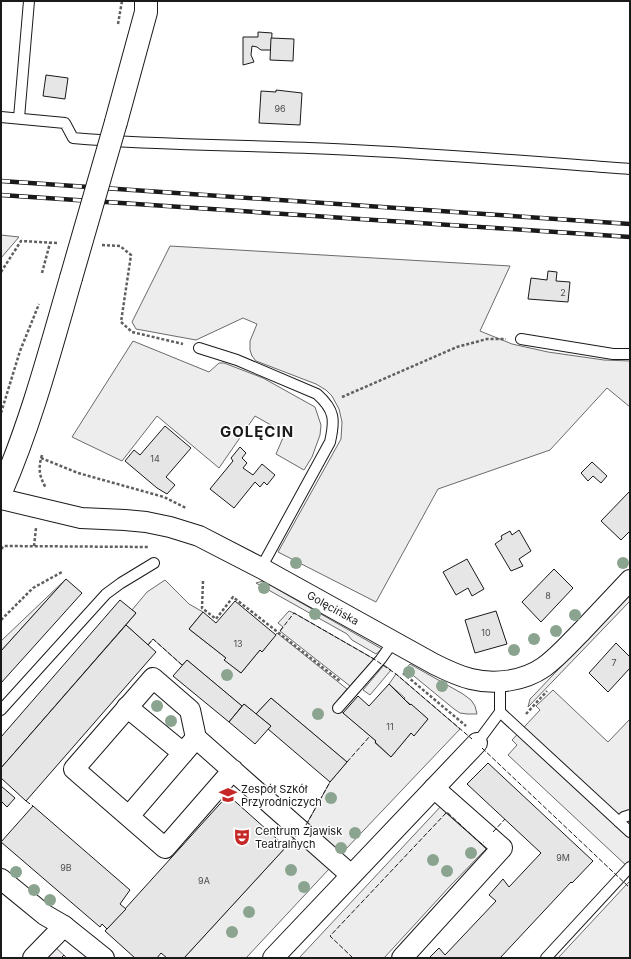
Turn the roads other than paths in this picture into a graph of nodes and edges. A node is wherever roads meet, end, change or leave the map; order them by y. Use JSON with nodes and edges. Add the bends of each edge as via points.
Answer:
{"nodes":[{"id":1,"x":29,"y":1,"type":"edge"},
{"id":2,"x":149,"y":5,"type":"edge"},
{"id":3,"x":1,"y":118,"type":"edge"},
{"id":4,"x":19,"y":118,"type":"junction"},
{"id":5,"x":630,"y":169,"type":"edge"},
{"id":6,"x":520,"y":339,"type":"road end"},
{"id":7,"x":199,"y":348,"type":"road end"},
{"id":8,"x":630,"y":354,"type":"edge"},
{"id":9,"x":1,"y":492,"type":"edge"},
{"id":10,"x":1,"y":499,"type":"edge"},
{"id":11,"x":154,"y":563,"type":"dead end"},
{"id":12,"x":261,"y":568,"type":"junction"},
{"id":13,"x":630,"y":580,"type":"edge"},
{"id":14,"x":393,"y":642,"type":"junction"},
{"id":15,"x":500,"y":681,"type":"junction"},
{"id":16,"x":127,"y":707,"type":"junction"},
{"id":17,"x":338,"y":708,"type":"dead end"},
{"id":18,"x":1,"y":710,"type":"edge"},
{"id":19,"x":500,"y":712,"type":"junction"},
{"id":20,"x":196,"y":738,"type":"junction"},
{"id":21,"x":476,"y":743,"type":"joint"},
{"id":22,"x":183,"y":754,"type":"junction"},
{"id":23,"x":233,"y":770,"type":"junction"},
{"id":24,"x":434,"y":788,"type":"junction"},
{"id":25,"x":630,"y":815,"type":"edge"},
{"id":26,"x":129,"y":816,"type":"junction"},
{"id":27,"x":619,"y":822,"type":"junction"},
{"id":28,"x":630,"y":832,"type":"edge"},
{"id":29,"x":630,"y":868,"type":"edge"},
{"id":30,"x":351,"y":875,"type":"junction"},
{"id":31,"x":1,"y":879,"type":"edge"},
{"id":32,"x":64,"y":926,"type":"junction"},
{"id":33,"x":33,"y":958,"type":"edge"},
{"id":34,"x":104,"y":958,"type":"edge"},
{"id":35,"x":273,"y":958,"type":"edge"},
{"id":36,"x":402,"y":958,"type":"edge"},
{"id":37,"x":546,"y":958,"type":"edge"}],
"edges":[{"from":1,"to":4,"type":"lane"},
{"from":2,"to":9,"type":"street","bridge":true,"via":[[38,392],[15,461]]},
{"from":3,"to":4,"type":"lane"},
{"from":4,"to":5,"type":"lane","via":[[65,123],[73,138],[435,154]]},
{"from":6,"to":8,"type":"lane","via":[[613,354]]},
{"from":7,"to":12,"type":"lane","via":[[244,363],[317,394],[327,403],[332,414],[330,442]]},
{"from":10,"to":12,"type":"street","name":"Golęcińska","via":[[81,518],[125,520],[170,527],[199,536]]},
{"from":11,"to":18,"type":"lane","via":[[106,594]]},
{"from":12,"to":14,"type":"street","name":"Golęcińska"},
{"from":13,"to":15,"type":"street","name":"Golęcińska","via":[[544,667],[521,678]]},
{"from":14,"to":15,"type":"street","name":"Golęcińska","via":[[461,676],[472,680]]},
{"from":14,"to":17,"type":"lane"},
{"from":15,"to":19,"type":"lane"},
{"from":16,"to":20,"type":"street","via":[[153,678],[190,710]]},
{"from":16,"to":22,"type":"street"},
{"from":16,"to":26,"type":"street","via":[[74,769]]},
{"from":19,"to":21,"type":"lane"},
{"from":19,"to":27,"type":"lane"},
{"from":20,"to":22,"type":"street"},
{"from":20,"to":23,"type":"street"},
{"from":21,"to":24,"type":"street"},
{"from":22,"to":26,"type":"street"},
{"from":23,"to":26,"type":"street","via":[[166,848]]},
{"from":23,"to":30,"type":"street"},
{"from":24,"to":30,"type":"street"},
{"from":24,"to":36,"type":"street","via":[[502,848]]},
{"from":25,"to":27,"type":"lane"},
{"from":27,"to":28,"type":"lane"},
{"from":29,"to":37,"type":"lane"},
{"from":30,"to":35,"type":"street"},
{"from":31,"to":32,"type":"street","via":[[45,915]]},
{"from":32,"to":33,"type":"street"},
{"from":32,"to":34,"type":"street"}]}
